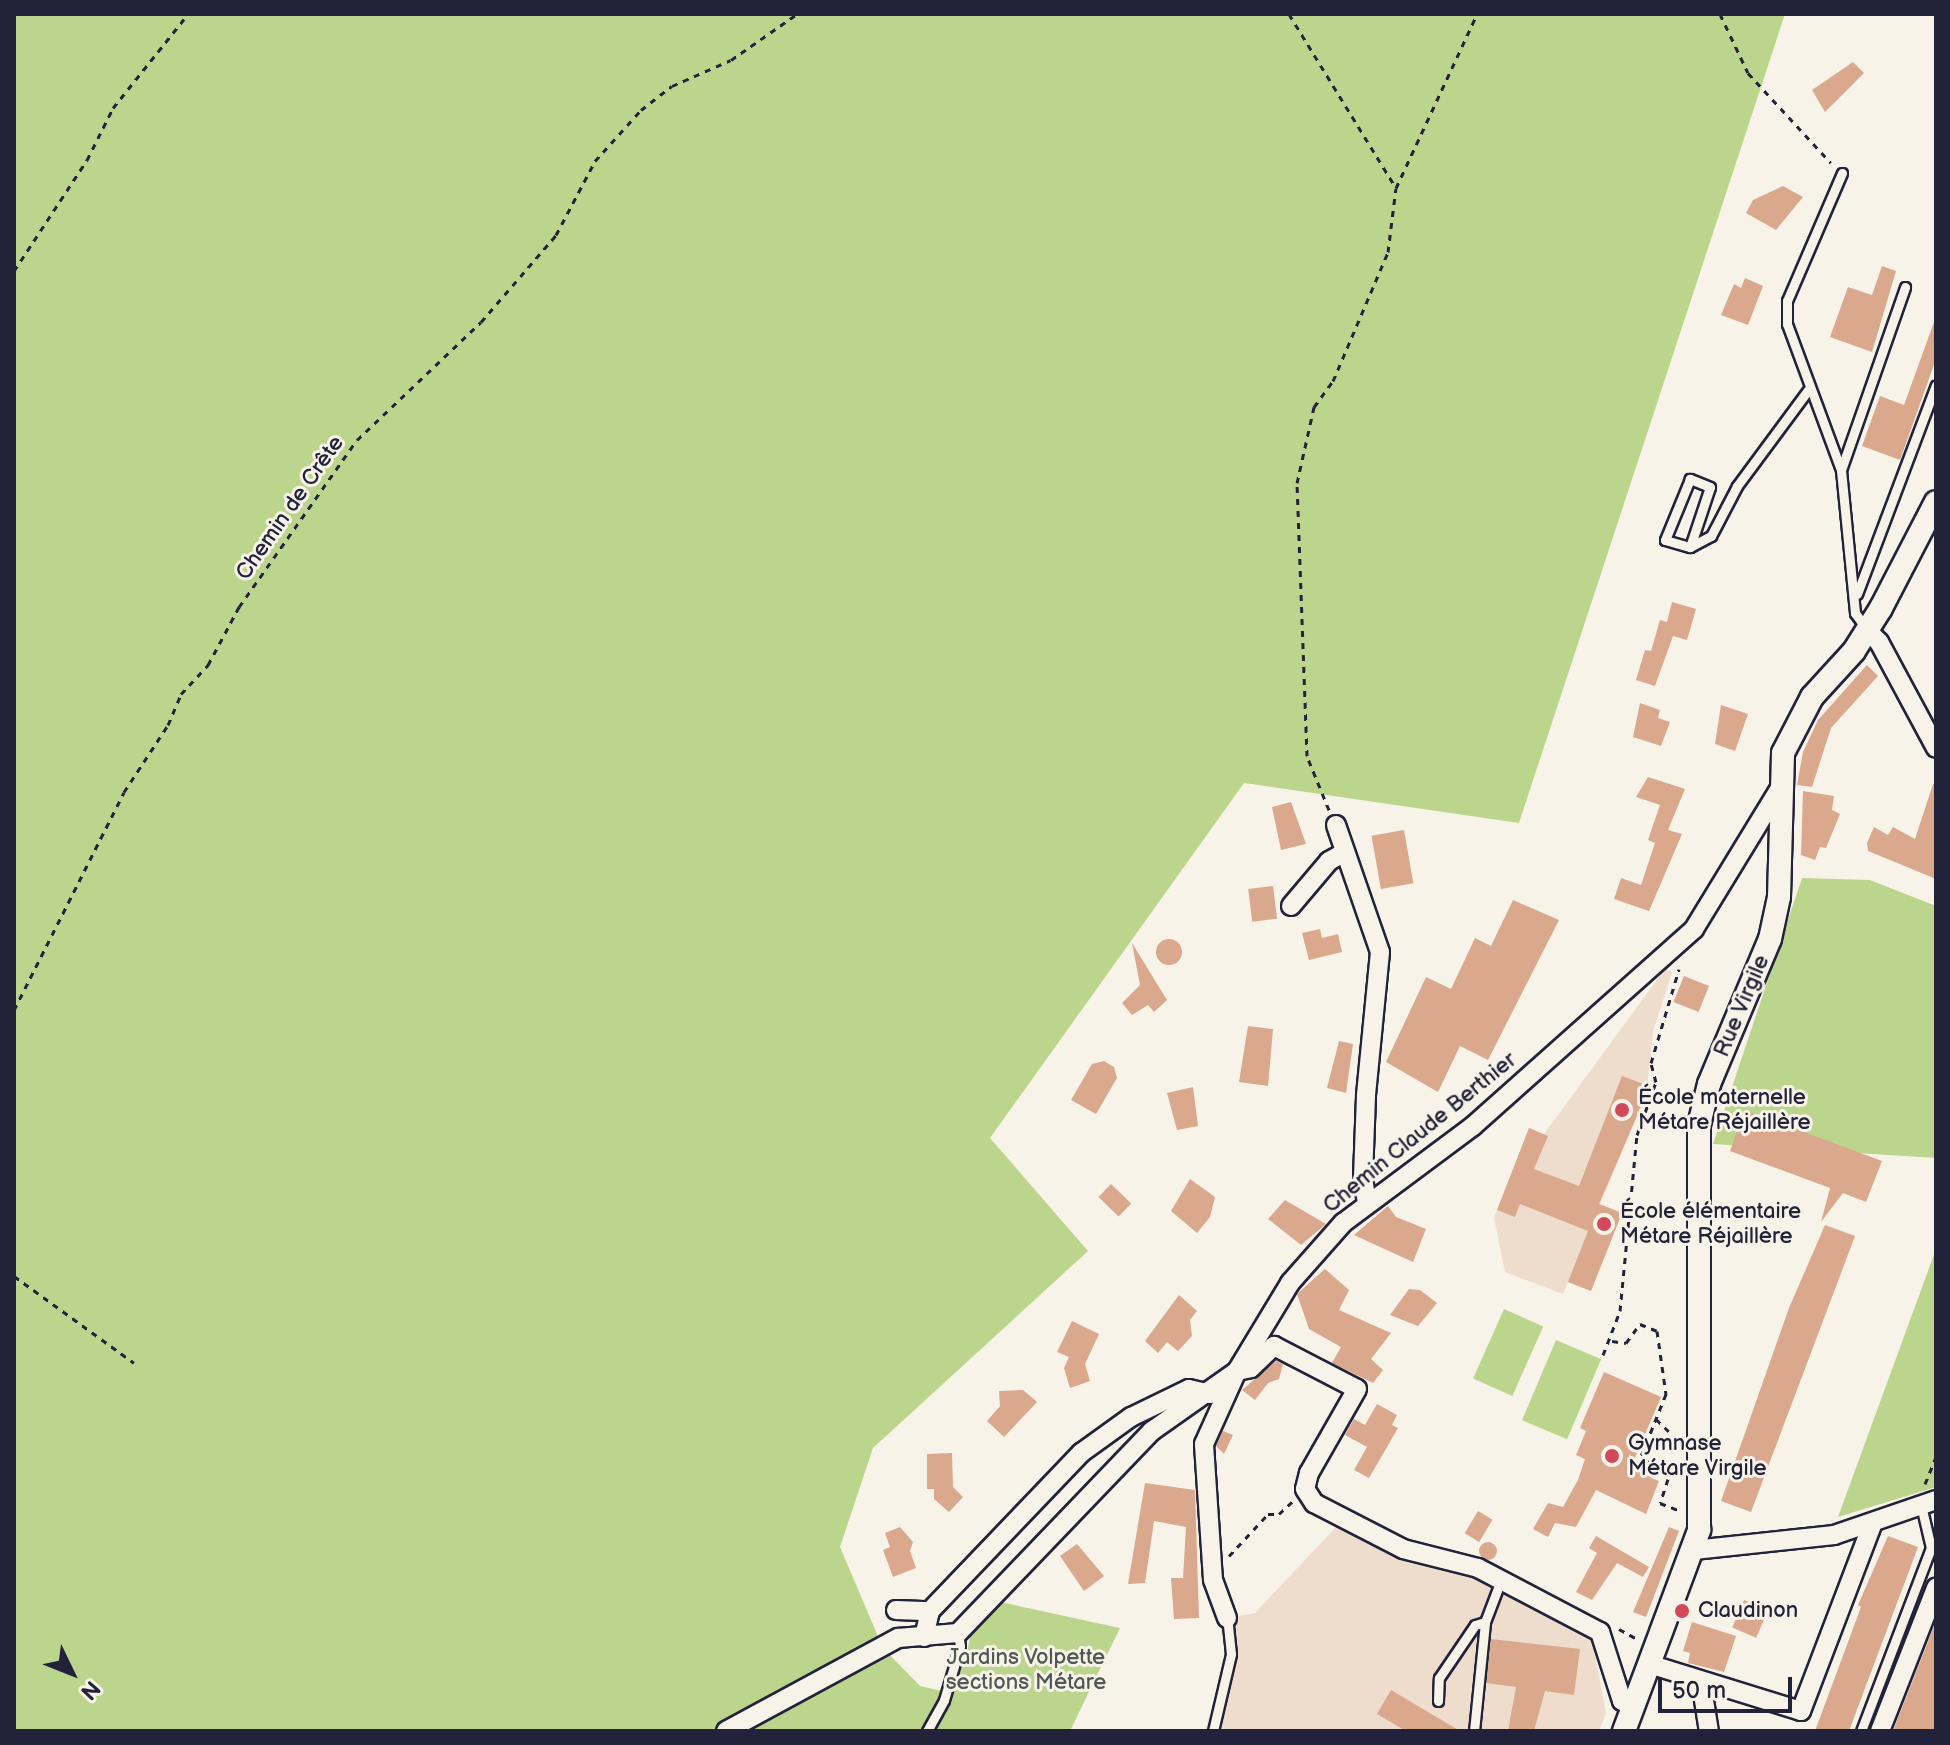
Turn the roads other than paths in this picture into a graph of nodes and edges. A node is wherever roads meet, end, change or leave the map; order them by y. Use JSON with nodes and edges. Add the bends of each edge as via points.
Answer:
{"nodes":[{"id":1,"x":1842,"y":173,"type":"road end"},
{"id":2,"x":1905,"y":287,"type":"dead end"},
{"id":3,"x":1936,"y":385,"type":"edge"},
{"id":4,"x":1808,"y":390,"type":"junction"},
{"id":5,"x":1841,"y":470,"type":"junction"},
{"id":6,"x":1936,"y":502,"type":"edge"},
{"id":7,"x":1690,"y":547,"type":"junction"},
{"id":8,"x":1856,"y":597,"type":"junction"},
{"id":9,"x":1867,"y":630,"type":"junction"},
{"id":10,"x":1936,"y":748,"type":"edge"},
{"id":11,"x":1780,"y":788,"type":"junction"},
{"id":12,"x":1336,"y":825,"type":"road end"},
{"id":13,"x":1345,"y":852,"type":"junction"},
{"id":14,"x":1291,"y":906,"type":"dead end"},
{"id":15,"x":1367,"y":1204,"type":"junction"},
{"id":16,"x":1237,"y":1371,"type":"junction"},
{"id":17,"x":1210,"y":1394,"type":"junction"},
{"id":18,"x":1927,"y":1503,"type":"edge"},
{"id":19,"x":1873,"y":1522,"type":"junction"},
{"id":20,"x":1694,"y":1550,"type":"junction"},
{"id":21,"x":1501,"y":1580,"type":"junction"},
{"id":22,"x":1936,"y":1588,"type":"edge"},
{"id":23,"x":896,"y":1610,"type":"dead end"},
{"id":24,"x":930,"y":1611,"type":"junction"},
{"id":25,"x":1227,"y":1618,"type":"joint"},
{"id":26,"x":1485,"y":1622,"type":"junction"},
{"id":27,"x":958,"y":1633,"type":"junction"},
{"id":28,"x":924,"y":1637,"type":"junction"},
{"id":29,"x":1652,"y":1656,"type":"junction"},
{"id":30,"x":1690,"y":1677,"type":"junction"},
{"id":31,"x":1438,"y":1701,"type":"dead end"},
{"id":32,"x":1633,"y":1707,"type":"junction"},
{"id":33,"x":726,"y":1731,"type":"edge"},
{"id":34,"x":927,"y":1731,"type":"edge"},
{"id":35,"x":1213,"y":1731,"type":"edge"},
{"id":36,"x":1474,"y":1731,"type":"edge"},
{"id":37,"x":1624,"y":1731,"type":"edge"},
{"id":38,"x":1709,"y":1731,"type":"edge"},
{"id":39,"x":1861,"y":1731,"type":"edge"},
{"id":40,"x":1880,"y":1731,"type":"edge"}],
"edges":[{"from":1,"to":4,"type":"lane","via":[[1787,301],[1787,324]]},
{"from":2,"to":5,"type":"lane"},
{"from":3,"to":8,"type":"lane"},
{"from":4,"to":5,"type":"lane"},
{"from":4,"to":7,"type":"lane","via":[[1737,486],[1711,536]]},
{"from":5,"to":8,"type":"lane"},
{"from":6,"to":9,"type":"street","name":"Rue Virgile"},
{"from":7,"to":7,"type":"lane","via":[[1665,540],[1690,479],[1710,487]]},
{"from":8,"to":9,"type":"lane","via":[[1855,613]]},
{"from":9,"to":10,"type":"street","via":[[1879,642]]},
{"from":9,"to":11,"type":"street","name":"Rue Virgile","via":[[1793,726]]},
{"from":11,"to":15,"type":"street","name":"Chemin Claude Berthier","via":[[1694,929],[1473,1126]]},
{"from":11,"to":20,"type":"street","name":"Rue Virgile","via":[[1779,897],[1770,939],[1709,1084],[1699,1125],[1702,1507]]},
{"from":12,"to":13,"type":"street"},
{"from":13,"to":14,"type":"street","via":[[1329,861]]},
{"from":13,"to":15,"type":"street","via":[[1380,952],[1366,1096]]},
{"from":15,"to":16,"type":"street","name":"Chemin Claude Berthier","via":[[1290,1283]]},
{"from":16,"to":17,"type":"street","name":"Chemin Claude Berthier"},
{"from":16,"to":21,"type":"street","via":[[1251,1368],[1274,1346],[1357,1389],[1305,1489],[1314,1503],[1403,1549],[1478,1568]]},
{"from":16,"to":25,"type":"street","via":[[1204,1444],[1213,1580]]},
{"from":17,"to":24,"type":"street","via":[[1189,1389],[1131,1417],[1081,1453]]},
{"from":17,"to":27,"type":"street","name":"Chemin Claude Berthier","via":[[1152,1431]]},
{"from":18,"to":19,"type":"street"},
{"from":18,"to":39,"type":"lane","via":[[1931,1548]]},
{"from":19,"to":20,"type":"street","via":[[1805,1540]]},
{"from":19,"to":30,"type":"street","via":[[1801,1711]]},
{"from":20,"to":29,"type":"street","name":"Rue Virgile"},
{"from":21,"to":26,"type":"lane"},
{"from":21,"to":32,"type":"street","via":[[1600,1632],[1622,1701]]},
{"from":22,"to":40,"type":"street"},
{"from":23,"to":24,"type":"street"},
{"from":24,"to":28,"type":"street"},
{"from":25,"to":35,"type":"lane","via":[[1231,1654]]},
{"from":26,"to":31,"type":"lane","via":[[1475,1625],[1439,1678]]},
{"from":26,"to":36,"type":"lane"},
{"from":27,"to":28,"type":"street"},
{"from":27,"to":34,"type":"lane","via":[[960,1646],[947,1688]]},
{"from":28,"to":33,"type":"street","via":[[898,1638]]},
{"from":29,"to":30,"type":"street"},
{"from":29,"to":32,"type":"street","name":"Rue Virgile"},
{"from":30,"to":38,"type":"street","via":[[1703,1694]]},
{"from":32,"to":37,"type":"street","name":"Rue Virgile"}]}
